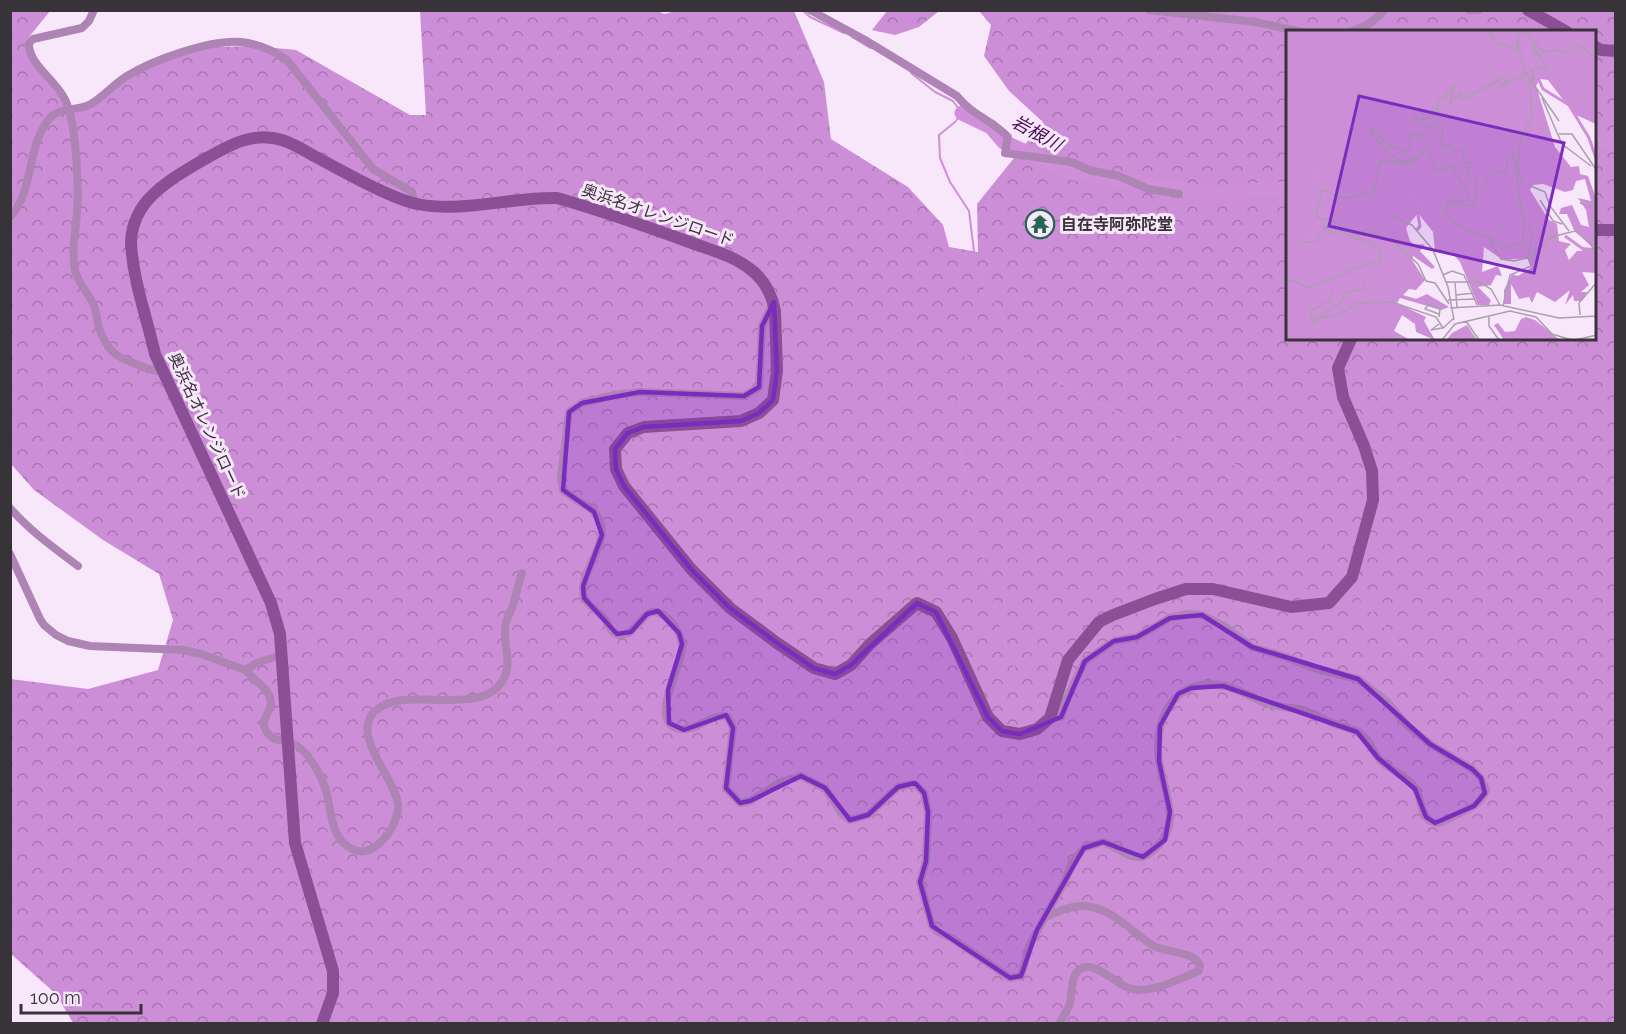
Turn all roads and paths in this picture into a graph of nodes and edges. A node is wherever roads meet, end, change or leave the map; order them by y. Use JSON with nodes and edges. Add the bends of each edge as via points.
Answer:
{"nodes":[{"id":1,"x":94,"y":10,"type":"edge"},
{"id":2,"x":810,"y":10,"type":"edge"},
{"id":3,"x":1149,"y":10,"type":"edge"},
{"id":4,"x":1384,"y":10,"type":"edge"},
{"id":5,"x":1469,"y":10,"type":"edge"},
{"id":6,"x":1479,"y":10,"type":"edge"},
{"id":7,"x":1528,"y":10,"type":"edge"},
{"id":8,"x":1293,"y":30,"type":"edge"},
{"id":9,"x":1356,"y":30,"type":"edge"},
{"id":10,"x":1563,"y":30,"type":"edge"},
{"id":11,"x":1596,"y":47,"type":"edge"},
{"id":12,"x":1616,"y":51,"type":"edge"},
{"id":13,"x":69,"y":108,"type":"junction"},
{"id":14,"x":1179,"y":194,"type":"dead end"},
{"id":15,"x":415,"y":203,"type":"junction"},
{"id":16,"x":10,"y":217,"type":"edge"},
{"id":17,"x":1596,"y":230,"type":"edge"},
{"id":18,"x":1616,"y":230,"type":"edge"},
{"id":19,"x":774,"y":302,"type":"junction"},
{"id":20,"x":1351,"y":340,"type":"edge"},
{"id":21,"x":162,"y":371,"type":"junction"},
{"id":22,"x":10,"y":508,"type":"edge"},
{"id":23,"x":10,"y":554,"type":"edge"},
{"id":24,"x":78,"y":566,"type":"dead end"},
{"id":25,"x":522,"y":573,"type":"dead end"},
{"id":26,"x":282,"y":655,"type":"junction"},
{"id":27,"x":245,"y":670,"type":"junction"},
{"id":28,"x":1050,"y":718,"type":"junction"},
{"id":29,"x":288,"y":742,"type":"junction"},
{"id":30,"x":1046,"y":918,"type":"junction"},
{"id":31,"x":322,"y":1023,"type":"edge"},
{"id":32,"x":1059,"y":1023,"type":"edge"}],
"edges":[{"from":1,"to":13,"type":"street","via":[[82,28],[29,43],[33,61],[56,84]]},
{"from":2,"to":14,"type":"street","via":[[957,96],[968,110],[998,126],[1008,137],[1005,153],[1071,162],[1148,189]]},
{"from":3,"to":8,"type":"street"},
{"from":4,"to":9,"type":"street"},
{"from":5,"to":6,"type":"street"},
{"from":7,"to":10,"type":"street"},
{"from":11,"to":12,"type":"street"},
{"from":13,"to":15,"type":"street","via":[[87,106],[126,76],[171,56],[239,42],[273,50],[287,60],[373,168],[412,192]]},
{"from":13,"to":16,"type":"street","via":[[50,117],[41,132],[23,198]]},
{"from":13,"to":21,"type":"street","via":[[77,181],[73,248],[76,275],[94,305],[99,328],[111,351],[119,359]]},
{"from":15,"to":19,"type":"street","name":"奥浜名オレンジロード","via":[[484,206],[557,198],[734,259],[765,284]]},
{"from":15,"to":21,"type":"street","name":"奥浜名オレンジロード","via":[[269,137],[239,140],[181,175],[142,207],[131,242],[145,314]]},
{"from":17,"to":18,"type":"street"},
{"from":19,"to":28,"type":"street","name":"奥浜名オレンジロード","via":[[777,371],[773,400],[759,413],[741,421],[644,427],[628,433],[615,449],[616,469],[624,486],[691,569],[730,608],[814,668],[835,674],[851,665],[917,603],[936,612],[988,717],[1002,731],[1020,734],[1037,729]]},
{"from":19,"to":30,"type":"street","via":[[762,326],[759,387],[744,396],[640,392],[582,403],[568,412],[563,490],[594,512],[602,535],[583,586],[584,598],[617,634],[631,632],[647,614],[655,612],[671,622],[679,633],[682,650],[668,690],[669,723],[684,730],[713,718],[728,717],[733,728],[726,788],[740,803],[801,776],[825,788],[850,820],[868,816],[898,787],[918,786],[924,793],[928,812],[926,861],[920,882],[932,926],[1010,978],[1021,976],[1030,944]]},
{"from":20,"to":28,"type":"street","via":[[1338,368],[1342,397],[1372,471],[1372,500],[1352,578],[1329,603],[1291,607],[1214,589],[1186,589],[1113,615],[1099,622],[1068,660]]},
{"from":21,"to":26,"type":"street","name":"奥浜名オレンジロード","via":[[271,603]]},
{"from":22,"to":24,"type":"street"},
{"from":23,"to":27,"type":"street","via":[[44,626],[68,642],[184,650]]},
{"from":25,"to":29,"type":"street","via":[[507,618],[507,671],[498,688],[482,698],[407,700],[383,705],[369,720],[372,748],[398,804],[396,817],[374,849],[360,852],[338,837],[319,774],[301,748]]},
{"from":26,"to":27,"type":"street"},
{"from":26,"to":29,"type":"street","name":"奥浜名オレンジロード"},
{"from":27,"to":29,"type":"street","via":[[270,697],[271,705],[263,723],[268,735],[276,741]]},
{"from":28,"to":30,"type":"street","via":[[1061,717],[1085,662],[1114,641],[1137,637],[1170,618],[1202,615],[1252,647],[1358,679],[1430,744],[1472,769],[1486,790],[1474,806],[1435,823],[1426,817],[1415,789],[1403,775],[1378,758],[1368,740],[1358,732],[1313,713],[1274,706],[1230,687],[1191,688],[1178,694],[1160,726],[1159,761],[1170,812],[1165,840],[1143,857],[1134,857],[1103,842],[1084,848],[1072,863]]},
{"from":29,"to":31,"type":"street","name":"奥浜名オレンジロード","via":[[295,843],[333,971],[333,993]]},
{"from":30,"to":32,"type":"street","via":[[1062,909],[1099,909],[1155,946],[1194,958],[1200,965],[1199,970],[1178,980],[1141,990],[1123,986],[1102,971],[1082,968],[1075,974],[1070,1005]]}]}
